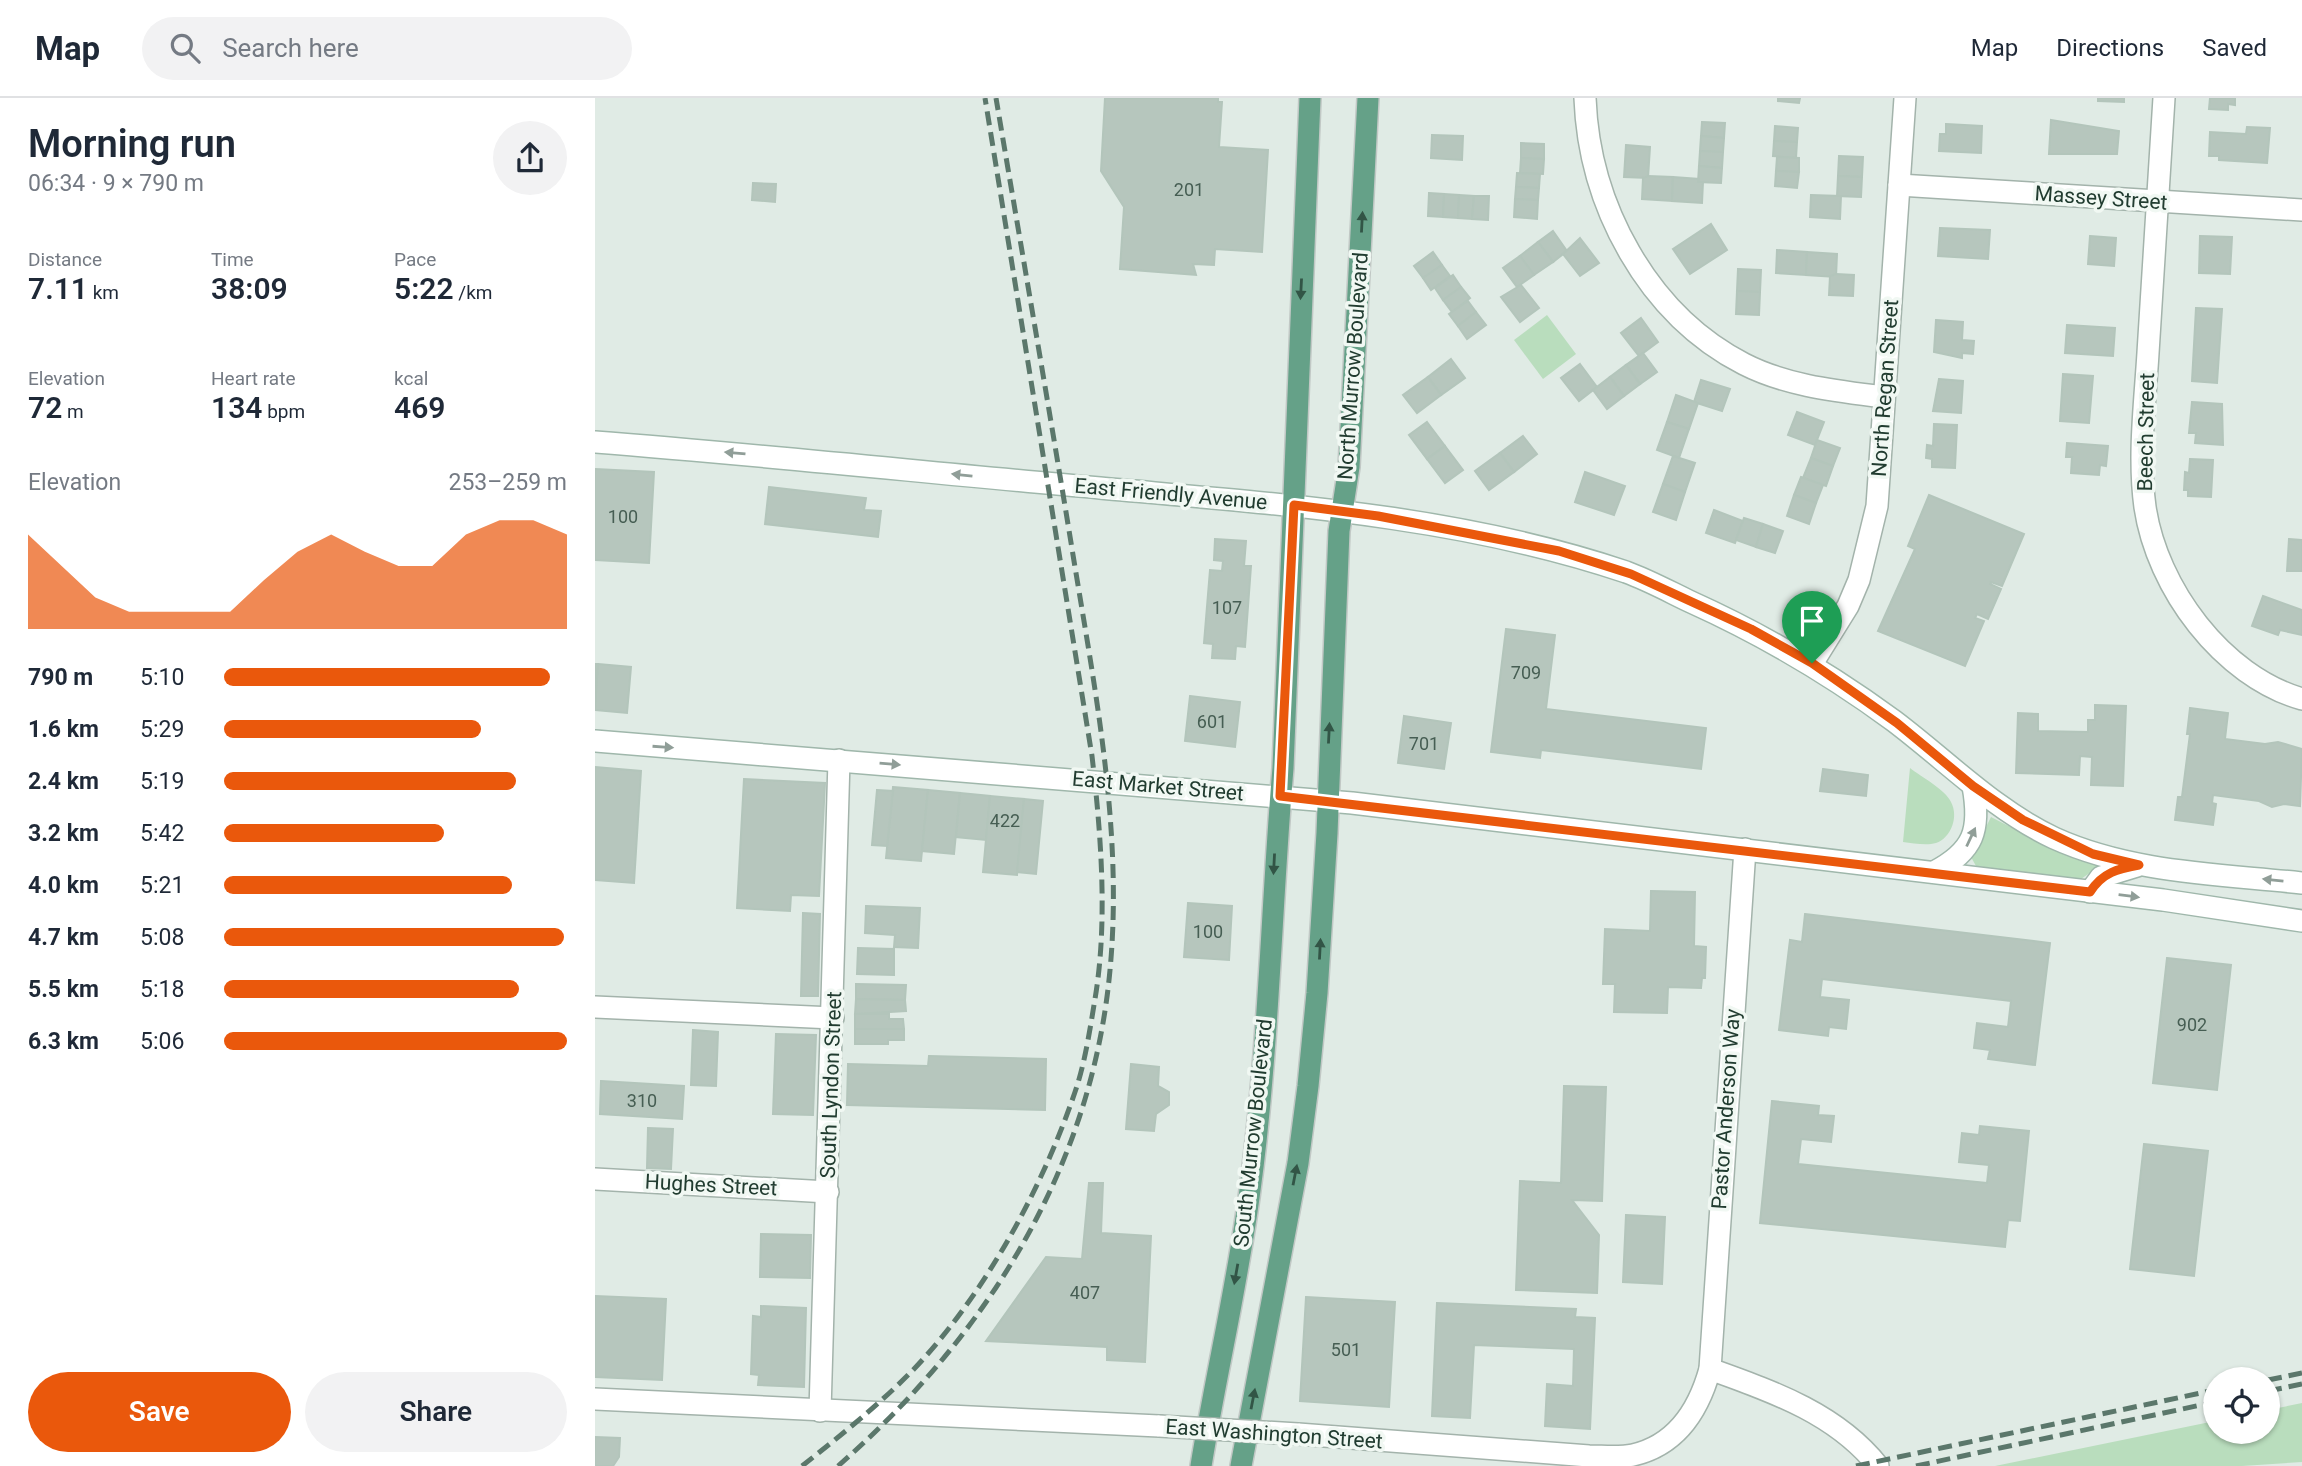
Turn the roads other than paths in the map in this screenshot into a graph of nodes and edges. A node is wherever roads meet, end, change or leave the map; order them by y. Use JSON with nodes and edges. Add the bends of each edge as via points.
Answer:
{"nodes":[{"id":1,"x":1310,"y":98,"type":"edge"},
{"id":2,"x":1368,"y":98,"type":"edge"},
{"id":3,"x":1585,"y":98,"type":"edge"},
{"id":4,"x":1905,"y":98,"type":"edge"},
{"id":5,"x":2164,"y":98,"type":"edge"},
{"id":6,"x":1899,"y":185,"type":"junction"},
{"id":7,"x":2156,"y":201,"type":"junction"},
{"id":8,"x":2302,"y":210,"type":"edge"},
{"id":9,"x":1884,"y":397,"type":"junction"},
{"id":10,"x":595,"y":442,"type":"edge"},
{"id":11,"x":1294,"y":505,"type":"junction"},
{"id":12,"x":1341,"y":510,"type":"junction"},
{"id":13,"x":1812,"y":663,"type":"junction"},
{"id":14,"x":2302,"y":699,"type":"edge"},
{"id":15,"x":595,"y":741,"type":"edge"},
{"id":16,"x":839,"y":760,"type":"junction"},
{"id":17,"x":1973,"y":786,"type":"junction"},
{"id":18,"x":1280,"y":796,"type":"junction"},
{"id":19,"x":1327,"y":801,"type":"junction"},
{"id":20,"x":1745,"y":849,"type":"junction"},
{"id":21,"x":2139,"y":865,"type":"junction"},
{"id":22,"x":1934,"y":872,"type":"junction"},
{"id":23,"x":2302,"y":883,"type":"edge"},
{"id":24,"x":2090,"y":892,"type":"junction"},
{"id":25,"x":2302,"y":921,"type":"edge"},
{"id":26,"x":595,"y":1007,"type":"edge"},
{"id":27,"x":833,"y":1018,"type":"junction"},
{"id":28,"x":595,"y":1179,"type":"edge"},
{"id":29,"x":828,"y":1192,"type":"junction"},
{"id":30,"x":1710,"y":1369,"type":"junction"},
{"id":31,"x":595,"y":1399,"type":"edge"},
{"id":32,"x":820,"y":1411,"type":"junction"},
{"id":33,"x":1201,"y":1466,"type":"edge"},
{"id":34,"x":1241,"y":1466,"type":"edge"},
{"id":35,"x":1878,"y":1466,"type":"edge"}],
"edges":[{"from":1,"to":11,"type":"main road","one_way":true},
{"from":12,"to":2,"type":"main road","name":"North Murrow Boulevard","one_way":true,"via":[[1349,467]]},
{"from":3,"to":9,"type":"street","via":[[1593,166],[1621,239],[1677,314],[1745,365],[1822,389]]},
{"from":4,"to":6,"type":"street","name":"North Regan Street"},
{"from":5,"to":7,"type":"street","name":"Beech Street"},
{"from":6,"to":7,"type":"street","name":"Massey Street"},
{"from":6,"to":9,"type":"street","name":"North Regan Street"},
{"from":7,"to":8,"type":"street","name":"Massey Street"},
{"from":7,"to":14,"type":"street","name":"Beech Street","via":[[2143,443],[2145,507],[2152,537],[2167,576],[2217,646],[2281,694]]},
{"from":9,"to":13,"type":"street","name":"North Regan Street","via":[[1879,483],[1868,550],[1847,606]]},
{"from":11,"to":10,"type":"street","name":"East Friendly Avenue","one_way":true},
{"from":11,"to":12,"type":"street","name":"East Friendly Avenue"},
{"from":11,"to":18,"type":"main road"},
{"from":12,"to":13,"type":"street","name":"East Friendly Avenue","via":[[1559,551],[1631,574],[1751,629]]},
{"from":19,"to":12,"type":"main road","name":"North Murrow Boulevard","one_way":true},
{"from":13,"to":17,"type":"street","name":"East Friendly Avenue","via":[[1897,723]]},
{"from":15,"to":16,"type":"street","name":"East Market Street","one_way":true},
{"from":16,"to":18,"type":"street","name":"East Market Street","one_way":true},
{"from":16,"to":27,"type":"street","name":"South Lyndon Street"},
{"from":17,"to":21,"type":"street","via":[[2052,836],[2093,854]]},
{"from":22,"to":17,"type":"street","one_way":true,"via":[[1958,858],[1969,845],[1976,826]]},
{"from":18,"to":19,"type":"street","name":"East Market Street"},
{"from":18,"to":33,"type":"main road","name":"South Murrow Boulevard","one_way":true,"via":[[1265,1061],[1250,1192]]},
{"from":19,"to":20,"type":"street","name":"East Market Street"},
{"from":34,"to":19,"type":"main road","name":"South Murrow Boulevard","one_way":true,"via":[[1305,1112],[1317,993]]},
{"from":20,"to":22,"type":"street","name":"East Market Street"},
{"from":20,"to":30,"type":"street","name":"Pastor Anderson Way"},
{"from":23,"to":21,"type":"street","one_way":true},
{"from":21,"to":24,"type":"street","via":[[2101,877]]},
{"from":22,"to":24,"type":"street","name":"East Market Street"},
{"from":24,"to":25,"type":"street","name":"East Market Street","one_way":true},
{"from":26,"to":27,"type":"street"},
{"from":27,"to":29,"type":"street","name":"South Lyndon Street"},
{"from":28,"to":29,"type":"street","name":"Hughes Street"},
{"from":29,"to":32,"type":"street","name":"South Lyndon Street"},
{"from":30,"to":32,"type":"street","name":"East Washington Street","bridge":true,"via":[[1702,1400],[1685,1423],[1660,1444],[1633,1455]]},
{"from":30,"to":35,"type":"street","via":[[1832,1421]]},
{"from":31,"to":32,"type":"street","name":"East Washington Street"}]}
